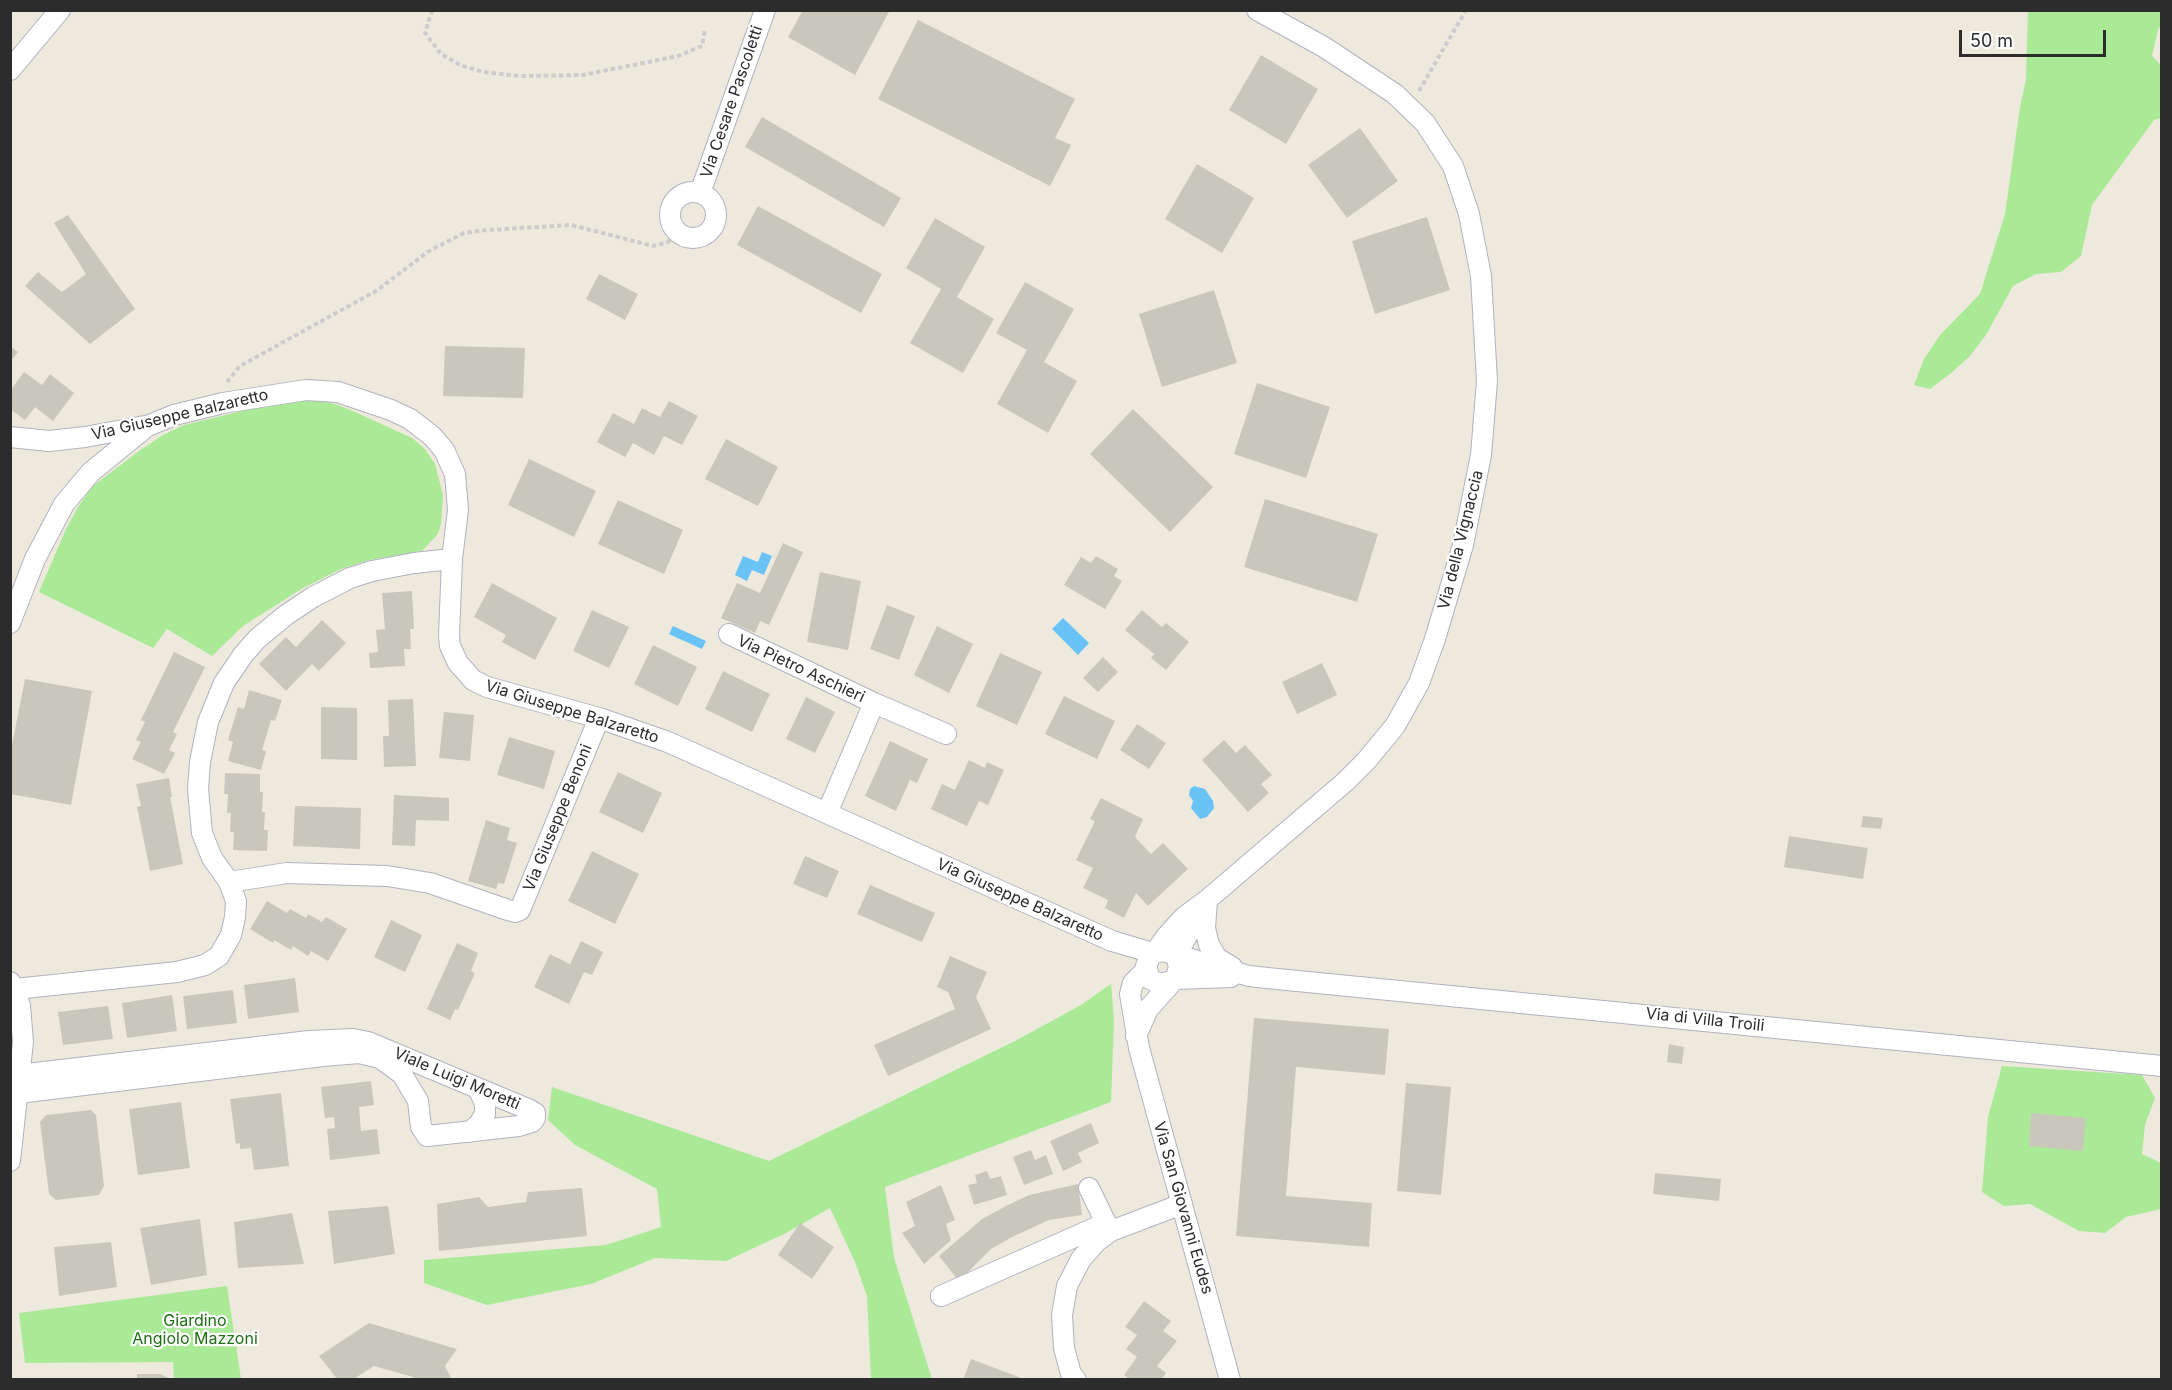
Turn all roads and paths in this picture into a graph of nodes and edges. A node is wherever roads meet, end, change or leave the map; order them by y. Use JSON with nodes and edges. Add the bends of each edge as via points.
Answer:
{"nodes":[{"id":1,"x":60,"y":10,"type":"edge"},
{"id":2,"x":432,"y":10,"type":"edge"},
{"id":3,"x":765,"y":10,"type":"edge"},
{"id":4,"x":1257,"y":10,"type":"edge"},
{"id":5,"x":1466,"y":10,"type":"edge"},
{"id":6,"x":705,"y":29,"type":"dead end"},
{"id":7,"x":10,"y":70,"type":"edge"},
{"id":8,"x":1408,"y":106,"type":"junction"},
{"id":9,"x":700,"y":193,"type":"junction"},
{"id":10,"x":678,"y":232,"type":"junction"},
{"id":11,"x":223,"y":404,"type":"junction"},
{"id":12,"x":150,"y":425,"type":"junction"},
{"id":13,"x":10,"y":437,"type":"edge"},
{"id":14,"x":452,"y":559,"type":"junction"},
{"id":15,"x":10,"y":622,"type":"edge"},
{"id":16,"x":729,"y":634,"type":"dead end"},
{"id":17,"x":874,"y":703,"type":"junction"},
{"id":18,"x":599,"y":718,"type":"junction"},
{"id":19,"x":946,"y":734,"type":"dead end"},
{"id":20,"x":827,"y":813,"type":"junction"},
{"id":21,"x":229,"y":882,"type":"junction"},
{"id":22,"x":1207,"y":900,"type":"junction"},
{"id":23,"x":1176,"y":957,"type":"junction"},
{"id":24,"x":1150,"y":960,"type":"junction"},
{"id":25,"x":1249,"y":976,"type":"junction"},
{"id":26,"x":1173,"y":980,"type":"junction"},
{"id":27,"x":13,"y":986,"type":"edge"},
{"id":28,"x":1137,"y":1036,"type":"junction"},
{"id":29,"x":2162,"y":1065,"type":"edge"},
{"id":30,"x":433,"y":1070,"type":"junction"},
{"id":31,"x":15,"y":1084,"type":"edge"},
{"id":32,"x":479,"y":1090,"type":"junction"},
{"id":33,"x":418,"y":1101,"type":"junction"},
{"id":34,"x":469,"y":1132,"type":"junction"},
{"id":35,"x":10,"y":1161,"type":"edge"},
{"id":36,"x":1089,"y":1188,"type":"dead end"},
{"id":37,"x":1182,"y":1204,"type":"junction"},
{"id":38,"x":1109,"y":1227,"type":"junction"},
{"id":39,"x":941,"y":1296,"type":"dead end"},
{"id":40,"x":1076,"y":1380,"type":"edge"},
{"id":41,"x":1230,"y":1380,"type":"edge"}],
"edges":[{"from":1,"to":7,"type":"street"},
{"from":2,"to":6,"type":"path","via":[[425,33],[441,54],[460,66],[521,76],[583,75],[678,56],[702,45]]},
{"from":3,"to":9,"type":"street","name":"Via Cesare Pascoletti"},
{"from":4,"to":8,"type":"street","name":"Via della Vignaccia","via":[[1339,57]]},
{"from":5,"to":8,"type":"path"},
{"from":8,"to":22,"type":"street","name":"Via della Vignaccia","via":[[1430,130],[1453,166],[1469,214],[1481,276],[1486,381],[1481,455],[1466,535],[1424,672],[1395,726],[1335,792]]},
{"from":9,"to":10,"type":"street","via":[[685,194],[674,204],[671,219]]},
{"from":9,"to":10,"type":"street","via":[[716,208],[715,223],[699,238],[684,237]]},
{"from":10,"to":11,"type":"path","via":[[668,242],[653,246],[571,225],[464,233],[429,251],[376,291],[240,366],[226,384]]},
{"from":11,"to":12,"type":"street","name":"Via Giuseppe Balzaretto","via":[[184,412]]},
{"from":11,"to":14,"type":"street","name":"Via Giuseppe Balzaretto","via":[[296,391],[328,390],[368,401],[418,424],[439,443],[455,474],[458,510]]},
{"from":12,"to":13,"type":"street","name":"Via Giuseppe Balzaretto","via":[[62,440]]},
{"from":12,"to":15,"type":"street","via":[[91,472],[64,504],[38,553]]},
{"from":14,"to":18,"type":"street","name":"Via Giuseppe Balzaretto","via":[[449,636],[453,655],[463,671],[488,687]]},
{"from":14,"to":21,"type":"street","via":[[384,568],[341,582],[299,606],[265,633],[232,670],[208,722],[198,789],[202,834],[212,858]]},
{"from":16,"to":17,"type":"street","name":"Via Pietro Aschieri"},
{"from":17,"to":19,"type":"street","name":"Via Pietro Aschieri"},
{"from":17,"to":20,"type":"street","name":"Via Pietro Aschieri"},
{"from":18,"to":20,"type":"street","name":"Via Giuseppe Balzaretto","via":[[687,749]]},
{"from":18,"to":21,"type":"street","name":"Via Giuseppe Benoni","via":[[520,910],[508,910],[430,883],[387,876],[287,873]]},
{"from":20,"to":24,"type":"street","name":"Via Giuseppe Balzaretto"},
{"from":21,"to":27,"type":"street","via":[[236,909],[231,935],[219,956],[205,965],[177,972]]},
{"from":22,"to":23,"type":"street","name":"Via della Vignaccia"},
{"from":22,"to":24,"type":"street","name":"Via della Vignaccia","via":[[1179,921]]},
{"from":22,"to":25,"type":"street","via":[[1206,933],[1213,952],[1221,962]]},
{"from":23,"to":24,"type":"street","via":[[1166,952]]},
{"from":23,"to":25,"type":"street","name":"Via di Villa Troili"},
{"from":23,"to":26,"type":"street","via":[[1179,968]]},
{"from":24,"to":26,"type":"street","via":[[1148,976],[1163,984]]},
{"from":24,"to":28,"type":"street","name":"Via San Giovanni Eudes","via":[[1131,989]]},
{"from":25,"to":26,"type":"street","name":"Via di Villa Troili"},
{"from":25,"to":29,"type":"street","name":"Via di Villa Troili"},
{"from":26,"to":28,"type":"street","via":[[1148,1009]]},
{"from":27,"to":31,"type":"street","via":[[23,1042]]},
{"from":28,"to":37,"type":"street","name":"Via San Giovanni Eudes"},
{"from":30,"to":31,"type":"street","name":"Viale Luigi Moretti","via":[[368,1042],[332,1039]]},
{"from":30,"to":32,"type":"street","name":"Viale Luigi Moretti"},
{"from":30,"to":33,"type":"street"},
{"from":31,"to":33,"type":"street","name":"Viale Luigi Moretti","via":[[359,1053],[380,1058],[394,1067],[406,1078]]},
{"from":31,"to":35,"type":"street"},
{"from":32,"to":34,"type":"street","via":[[485,1114]]},
{"from":32,"to":34,"type":"street","name":"Viale Luigi Moretti","via":[[530,1110],[535,1118],[529,1124]]},
{"from":33,"to":34,"type":"street","name":"Viale Luigi Moretti","via":[[421,1127],[427,1136]]},
{"from":36,"to":38,"type":"street"},
{"from":37,"to":38,"type":"street"},
{"from":37,"to":41,"type":"street","name":"Via San Giovanni Eudes"},
{"from":38,"to":39,"type":"street"},
{"from":38,"to":40,"type":"street","via":[[1081,1259],[1067,1286],[1062,1315],[1064,1347]]}]}
